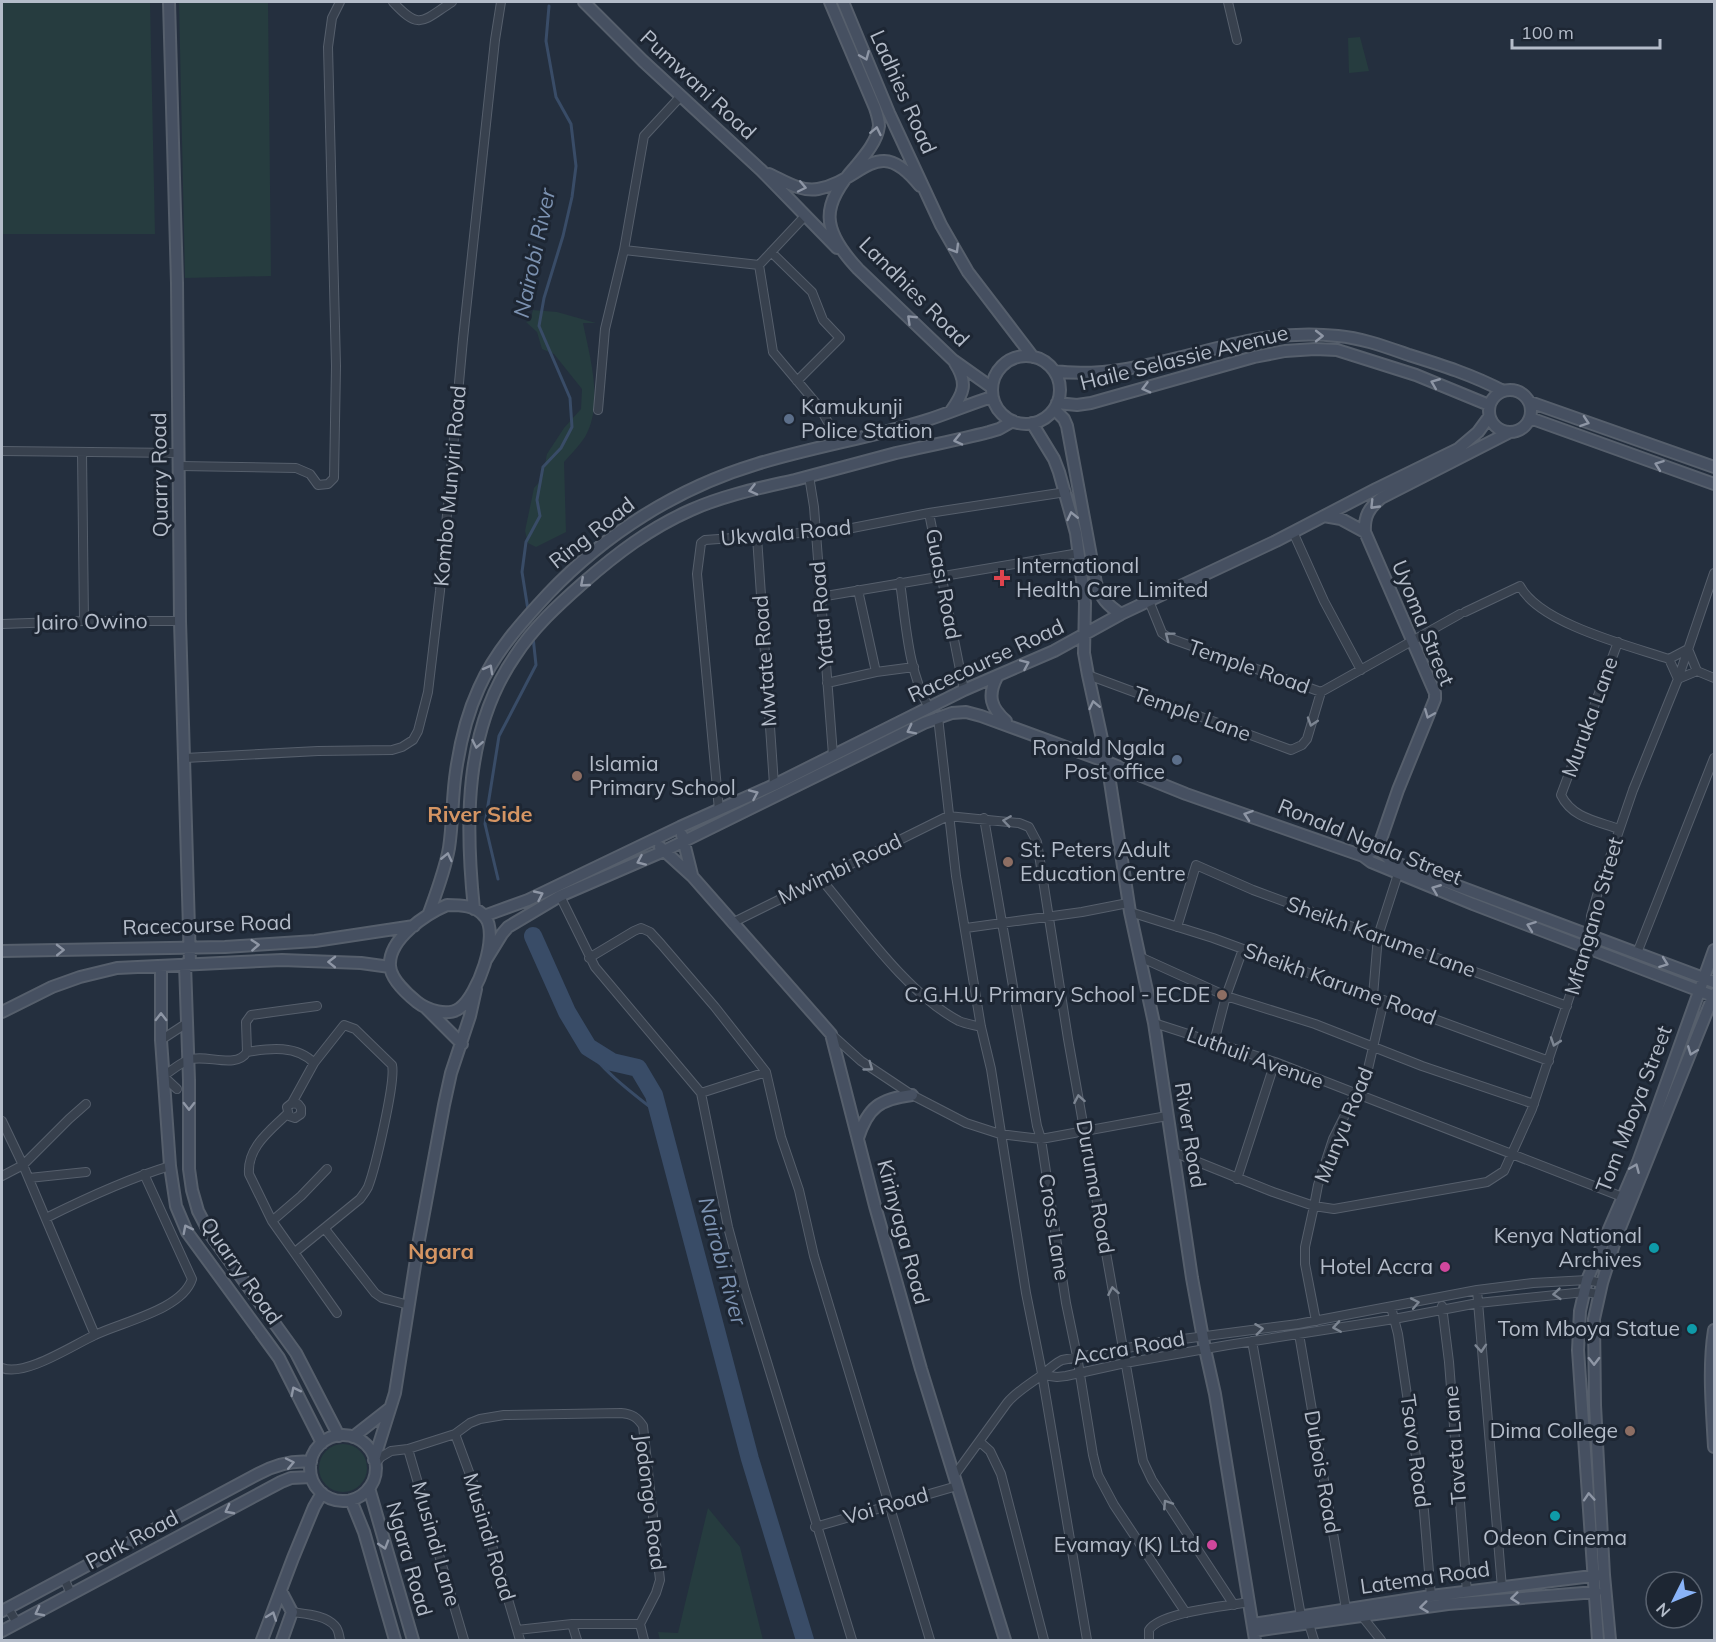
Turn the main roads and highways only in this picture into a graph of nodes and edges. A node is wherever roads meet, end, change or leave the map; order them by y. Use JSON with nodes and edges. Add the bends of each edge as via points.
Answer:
{"nodes":[{"id":1,"x":169,"y":2,"type":"edge"},
{"id":2,"x":584,"y":2,"type":"edge"},
{"id":3,"x":830,"y":2,"type":"edge"},
{"id":4,"x":843,"y":2,"type":"edge"},
{"id":5,"x":761,"y":170,"type":"junction"},
{"id":6,"x":844,"y":179,"type":"junction"},
{"id":7,"x":928,"y":197,"type":"junction"},
{"id":8,"x":850,"y":260,"type":"junction"},
{"id":9,"x":1033,"y":357,"type":"junction"},
{"id":10,"x":953,"y":360,"type":"junction"},
{"id":11,"x":1054,"y":371,"type":"junction"},
{"id":12,"x":1503,"y":391,"type":"junction"},
{"id":13,"x":992,"y":392,"type":"junction"},
{"id":14,"x":1530,"y":402,"type":"junction"},
{"id":15,"x":1489,"y":405,"type":"junction"},
{"id":16,"x":1056,"y":406,"type":"junction"},
{"id":17,"x":951,"y":412,"type":"junction"},
{"id":18,"x":1489,"y":417,"type":"junction"},
{"id":19,"x":1530,"y":418,"type":"junction"},
{"id":20,"x":1013,"y":421,"type":"junction"},
{"id":21,"x":1032,"y":423,"type":"junction"},
{"id":22,"x":1510,"y":432,"type":"junction"},
{"id":23,"x":1714,"y":467,"type":"edge"},
{"id":24,"x":1714,"y":484,"type":"edge"},
{"id":25,"x":1324,"y":516,"type":"junction"},
{"id":26,"x":1365,"y":532,"type":"junction"},
{"id":27,"x":1120,"y":614,"type":"junction"},
{"id":28,"x":1084,"y":636,"type":"junction"},
{"id":29,"x":997,"y":677,"type":"junction"},
{"id":30,"x":966,"y":712,"type":"joint"},
{"id":31,"x":1011,"y":725,"type":"junction"},
{"id":32,"x":1107,"y":762,"type":"junction"},
{"id":33,"x":680,"y":827,"type":"junction"},
{"id":34,"x":652,"y":840,"type":"junction"},
{"id":35,"x":683,"y":841,"type":"junction"},
{"id":36,"x":1378,"y":848,"type":"junction"},
{"id":37,"x":664,"y":850,"type":"junction"},
{"id":38,"x":1363,"y":856,"type":"junction"},
{"id":39,"x":692,"y":876,"type":"junction"},
{"id":40,"x":474,"y":909,"type":"junction"},
{"id":41,"x":429,"y":913,"type":"junction"},
{"id":42,"x":484,"y":916,"type":"junction"},
{"id":43,"x":414,"y":926,"type":"junction"},
{"id":44,"x":1588,"y":941,"type":"junction"},
{"id":45,"x":188,"y":947,"type":"junction"},
{"id":46,"x":1714,"y":950,"type":"edge"},
{"id":47,"x":2,"y":951,"type":"edge"},
{"id":48,"x":486,"y":960,"type":"junction"},
{"id":49,"x":187,"y":964,"type":"junction"},
{"id":50,"x":161,"y":966,"type":"junction"},
{"id":51,"x":390,"y":967,"type":"junction"},
{"id":52,"x":1710,"y":980,"type":"edge"},
{"id":53,"x":476,"y":989,"type":"junction"},
{"id":54,"x":1699,"y":991,"type":"junction"},
{"id":55,"x":1714,"y":995,"type":"edge"},
{"id":56,"x":424,"y":1007,"type":"junction"},
{"id":57,"x":2,"y":1012,"type":"edge"},
{"id":58,"x":462,"y":1044,"type":"junction"},
{"id":59,"x":1669,"y":1073,"type":"junction"},
{"id":60,"x":1682,"y":1078,"type":"junction"},
{"id":61,"x":912,"y":1095,"type":"road end"},
{"id":62,"x":858,"y":1139,"type":"junction"},
{"id":63,"x":1627,"y":1199,"type":"junction"},
{"id":64,"x":1714,"y":1330,"type":"edge"},
{"id":65,"x":1713,"y":1370,"type":"edge"},
{"id":66,"x":390,"y":1408,"type":"junction"},
{"id":67,"x":339,"y":1436,"type":"junction"},
{"id":68,"x":353,"y":1437,"type":"junction"},
{"id":69,"x":322,"y":1443,"type":"junction"},
{"id":70,"x":1714,"y":1447,"type":"edge"},
{"id":71,"x":310,"y":1462,"type":"junction"},
{"id":72,"x":375,"y":1462,"type":"junction"},
{"id":73,"x":311,"y":1477,"type":"junction"},
{"id":74,"x":369,"y":1488,"type":"junction"},
{"id":75,"x":322,"y":1493,"type":"junction"},
{"id":76,"x":351,"y":1500,"type":"junction"},
{"id":77,"x":1599,"y":1576,"type":"junction"},
{"id":78,"x":281,"y":1591,"type":"junction"},
{"id":79,"x":1596,"y":1592,"type":"junction"},
{"id":80,"x":1399,"y":1606,"type":"junction"},
{"id":81,"x":5,"y":1609,"type":"edge"},
{"id":82,"x":1342,"y":1612,"type":"junction"},
{"id":83,"x":2,"y":1631,"type":"edge"},
{"id":84,"x":1254,"y":1632,"type":"edge"},
{"id":85,"x":262,"y":1641,"type":"edge"},
{"id":86,"x":282,"y":1641,"type":"edge"},
{"id":87,"x":395,"y":1641,"type":"edge"},
{"id":88,"x":413,"y":1641,"type":"edge"},
{"id":89,"x":1005,"y":1641,"type":"edge"},
{"id":90,"x":1598,"y":1641,"type":"edge"},
{"id":91,"x":1610,"y":1641,"type":"edge"}],
"edges":[{"from":1,"to":45,"type":"main road","name":"Quarry Road"},
{"from":2,"to":5,"type":"main road","name":"Pumwani Road"},
{"from":6,"to":3,"type":"main road","name":"Landhies Road","one_way":true,"via":[[870,148],[879,124]]},
{"from":4,"to":7,"type":"main road","name":"Ladhies Road","one_way":true},
{"from":5,"to":6,"type":"main road","one_way":true,"via":[[801,189],[817,189]]},
{"from":5,"to":8,"type":"main road"},
{"from":6,"to":7,"type":"main road","via":[[871,163],[887,161],[912,177]]},
{"from":6,"to":8,"type":"main road","name":"Landhies Road","via":[[829,210],[829,224]]},
{"from":7,"to":9,"type":"main road","name":"Ladhies Road","one_way":true,"via":[[968,272]]},
{"from":10,"to":8,"type":"main road","name":"Landhies Road","one_way":true},
{"from":9,"to":11,"type":"main road"},
{"from":9,"to":13,"type":"main road","via":[[1011,359],[1002,366]]},
{"from":10,"to":13,"type":"main road","name":"Landhies Road"},
{"from":10,"to":17,"type":"main road","via":[[963,386]]},
{"from":11,"to":12,"type":"main road","name":"Haile Selassie Avenue","one_way":true,"via":[[1090,373],[1169,361],[1251,340],[1338,336],[1462,372]]},
{"from":11,"to":16,"type":"main road","via":[[1060,392]]},
{"from":12,"to":14,"type":"main road","name":"Haile Selassie Avenue","via":[[1515,390]]},
{"from":12,"to":15,"type":"main road"},
{"from":13,"to":17,"type":"main road","name":"Ring Road"},
{"from":13,"to":20,"type":"main road","via":[[1004,415]]},
{"from":14,"to":19,"type":"main road"},
{"from":14,"to":23,"type":"main road","name":"Haile Selassie Avenue","one_way":true},
{"from":15,"to":16,"type":"main road","name":"Haile Selassie Avenue","one_way":true,"via":[[1416,375],[1337,350],[1315,348],[1254,357],[1091,403]]},
{"from":15,"to":18,"type":"main road"},
{"from":16,"to":21,"type":"main road","via":[[1041,421]]},
{"from":16,"to":27,"type":"main road","via":[[1067,426],[1096,583],[1100,596]]},
{"from":41,"to":17,"type":"main road","name":"Ring Road","one_way":true,"via":[[449,846],[464,730],[484,679],[499,651],[559,582],[632,521],[713,479],[755,464]]},
{"from":18,"to":22,"type":"main road","via":[[1501,430]]},
{"from":18,"to":25,"type":"main road","name":"Racecourse Road","via":[[1458,449]]},
{"from":19,"to":22,"type":"main road","via":[[1523,428]]},
{"from":24,"to":19,"type":"main road","one_way":true},
{"from":20,"to":21,"type":"main road"},
{"from":20,"to":40,"type":"main road","name":"Ring Road","one_way":true,"via":[[988,432],[723,498],[648,532],[602,567],[533,632],[507,668],[481,727],[470,796]]},
{"from":28,"to":21,"type":"main road","one_way":true,"via":[[1079,553],[1066,492],[1054,459]]},
{"from":22,"to":26,"type":"main road","one_way":true,"via":[[1381,498],[1366,514]]},
{"from":25,"to":26,"type":"main road","via":[[1341,519]]},
{"from":25,"to":27,"type":"main road","name":"Racecourse Road"},
{"from":26,"to":36,"type":"main road","name":"Uyoma Street","one_way":true,"via":[[1435,699]]},
{"from":27,"to":28,"type":"main road","name":"Racecourse Road"},
{"from":29,"to":28,"type":"main road","name":"Racecourse Road","one_way":true},
{"from":32,"to":28,"type":"main road","name":"River Road","one_way":true,"via":[[1088,675]]},
{"from":29,"to":31,"type":"main road","name":"Ronald Ngala Street","via":[[991,688],[992,706]]},
{"from":33,"to":29,"type":"main road","name":"Racecourse Road","one_way":true},
{"from":30,"to":31,"type":"main road","name":"Ronald Ngala Street"},
{"from":30,"to":35,"type":"main road","name":"Racecourse Road","one_way":true,"via":[[938,717]]},
{"from":31,"to":32,"type":"main road","name":"Ronald Ngala Street"},
{"from":38,"to":32,"type":"main road","name":"Ronald Ngala Street","one_way":true},
{"from":32,"to":84,"type":"main road","name":"River Road"},
{"from":33,"to":34,"type":"main road","name":"Racecourse Road"},
{"from":33,"to":35,"type":"main road"},
{"from":34,"to":37,"type":"main road","name":"Kirinyaga Road"},
{"from":42,"to":34,"type":"main road","name":"Racecourse Road","one_way":true,"via":[[528,900]]},
{"from":35,"to":37,"type":"main road","name":"Racecourse Road"},
{"from":35,"to":39,"type":"main road"},
{"from":36,"to":38,"type":"main road"},
{"from":36,"to":44,"type":"main road","name":"Ronald Ngala Street","via":[[1391,861]]},
{"from":37,"to":39,"type":"main road","name":"Kirinyaga Road"},
{"from":37,"to":48,"type":"main road","name":"Racecourse Road","one_way":true,"via":[[560,896],[508,927]]},
{"from":44,"to":38,"type":"main road","name":"Ronald Ngala Street","one_way":true,"via":[[1398,874]]},
{"from":39,"to":62,"type":"main road","name":"Kirinyaga Road","via":[[831,1034]]},
{"from":40,"to":41,"type":"main road","via":[[447,905]]},
{"from":40,"to":42,"type":"main road"},
{"from":41,"to":43,"type":"main road"},
{"from":42,"to":48,"type":"main road","via":[[490,925]]},
{"from":45,"to":43,"type":"main road","name":"Racecourse Road","one_way":true,"via":[[315,941]]},
{"from":43,"to":51,"type":"main road","via":[[392,951]]},
{"from":44,"to":52,"type":"main road","name":"Ronald Ngala Street","one_way":true,"via":[[1637,953]]},
{"from":44,"to":54,"type":"main road","name":"Ronald Ngala Street"},
{"from":47,"to":45,"type":"main road","name":"Racecourse Road","one_way":true},
{"from":45,"to":49,"type":"main road","name":"Quarry Road"},
{"from":46,"to":52,"type":"main road","name":"Tom Mboya Street"},
{"from":48,"to":53,"type":"main road"},
{"from":49,"to":50,"type":"main road"},
{"from":51,"to":49,"type":"main road","one_way":true,"via":[[282,960]]},
{"from":49,"to":67,"type":"main road","name":"Quarry Road","one_way":true,"via":[[189,1169],[198,1211],[210,1234],[296,1353]]},
{"from":50,"to":57,"type":"main road","via":[[117,968],[80,977]]},
{"from":69,"to":50,"type":"main road","name":"Quarry Road","one_way":true,"via":[[279,1358],[187,1233],[176,1206],[163,1076]]},
{"from":51,"to":56,"type":"main road","via":[[396,981]]},
{"from":52,"to":54,"type":"main road","name":"Tom Mboya Street"},
{"from":53,"to":56,"type":"main road","via":[[460,1008],[451,1012]]},
{"from":53,"to":58,"type":"main road"},
{"from":54,"to":55,"type":"main road","name":"Ronald Ngala Street"},
{"from":54,"to":59,"type":"main road","name":"Tom Mboya Street"},
{"from":55,"to":60,"type":"main road","name":"Tom Mboya Street","one_way":true},
{"from":56,"to":58,"type":"main road"},
{"from":58,"to":66,"type":"main road","via":[[444,1105]]},
{"from":59,"to":60,"type":"main road"},
{"from":63,"to":59,"type":"main road","name":"Tom Mboya Street","one_way":true},
{"from":60,"to":63,"type":"main road","name":"Tom Mboya Street"},
{"from":61,"to":62,"type":"main road","via":[[877,1106],[866,1117]]},
{"from":62,"to":89,"type":"main road","name":"Kirinyaga Road","via":[[901,1298]]},
{"from":63,"to":77,"type":"main road","name":"Tom Mboya Street","one_way":true,"via":[[1594,1319]]},
{"from":77,"to":63,"type":"main road","name":"Tom Mboya Street","one_way":true,"via":[[1578,1350],[1580,1311],[1587,1280]]},
{"from":64,"to":65,"type":"main road"},
{"from":65,"to":70,"type":"main road"},
{"from":66,"to":68,"type":"main road"},
{"from":66,"to":72,"type":"main road"},
{"from":67,"to":68,"type":"main road"},
{"from":67,"to":69,"type":"main road"},
{"from":68,"to":72,"type":"main road","via":[[363,1442]]},
{"from":69,"to":71,"type":"main road"},
{"from":71,"to":73,"type":"main road"},
{"from":81,"to":71,"type":"main road","name":"Park Road","one_way":true,"via":[[270,1468],[298,1460]]},
{"from":72,"to":74,"type":"main road"},
{"from":73,"to":75,"type":"main road"},
{"from":73,"to":83,"type":"main road","name":"Park Road","one_way":true,"via":[[280,1482]]},
{"from":74,"to":76,"type":"main road"},
{"from":74,"to":88,"type":"main road","name":"Ngara Road","one_way":true},
{"from":75,"to":76,"type":"main road","via":[[336,1500]]},
{"from":75,"to":78,"type":"main road"},
{"from":76,"to":87,"type":"main road","name":"Ngara Road"},
{"from":77,"to":79,"type":"main road","name":"Tom Mboya Street"},
{"from":77,"to":80,"type":"main road","name":"Latema Road","via":[[1431,1596]]},
{"from":77,"to":91,"type":"main road","name":"Tom Mboya Street"},
{"from":85,"to":78,"type":"main road","one_way":true},
{"from":78,"to":86,"type":"main road","via":[[292,1612]]},
{"from":79,"to":80,"type":"main road","name":"Latema Road","one_way":true},
{"from":79,"to":90,"type":"main road","name":"Tom Mboya Street"},
{"from":80,"to":82,"type":"main road","name":"Latema Road"},
{"from":80,"to":82,"type":"main road","name":"Latema Road","via":[[1361,1615]]},
{"from":82,"to":84,"type":"main road","name":"Latema Road"}]}
